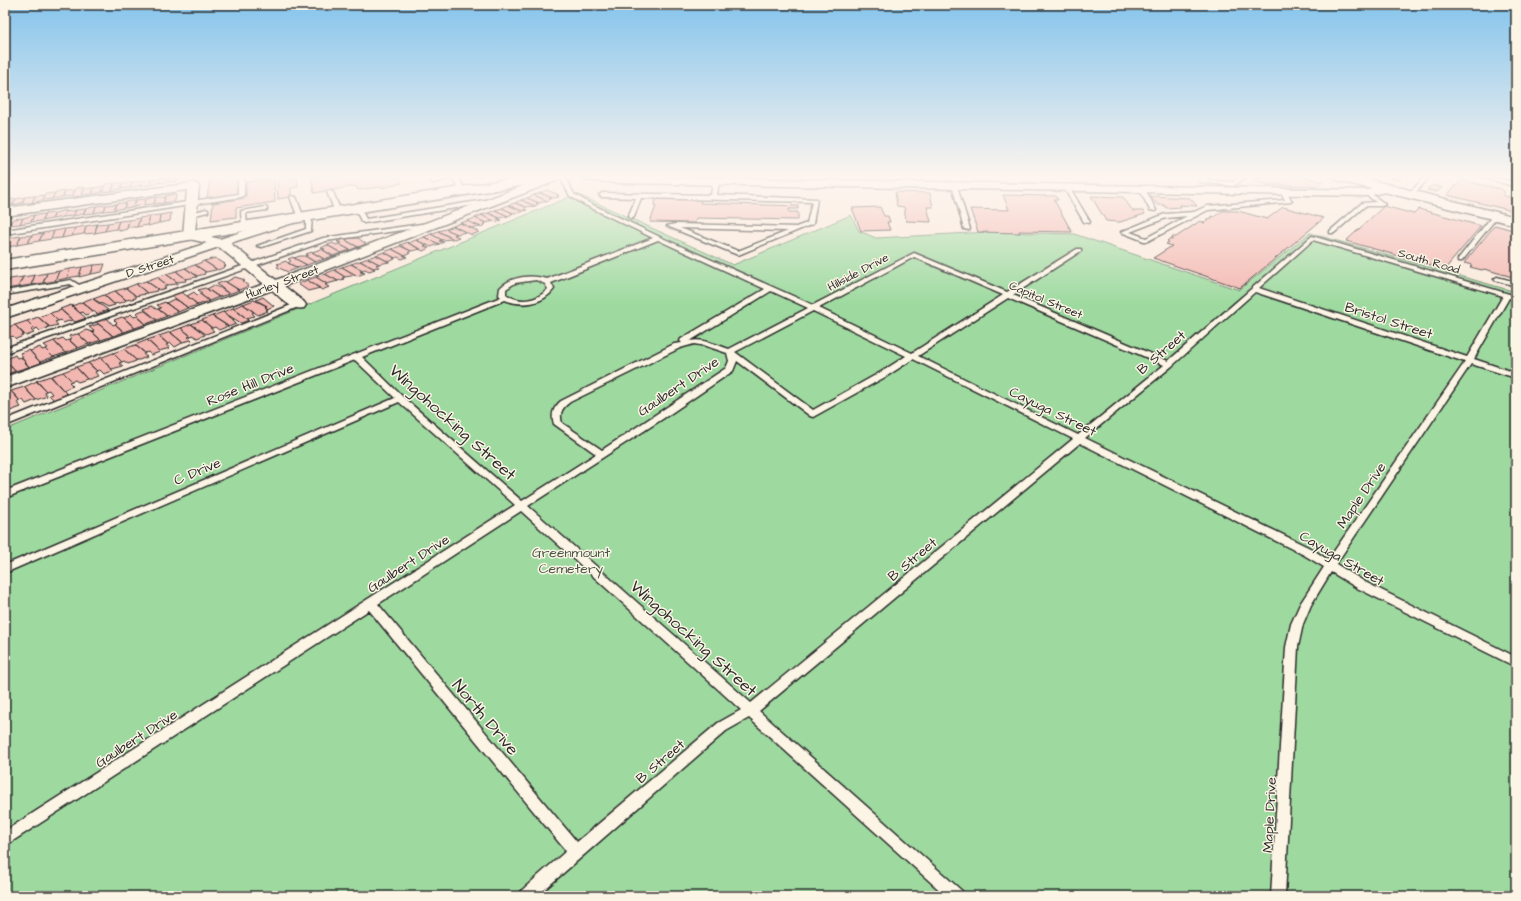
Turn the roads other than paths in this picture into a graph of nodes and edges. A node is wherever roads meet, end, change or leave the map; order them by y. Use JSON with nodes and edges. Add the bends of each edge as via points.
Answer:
{"nodes":[{"id":1,"x":110,"y":219,"type":"edge"},
{"id":2,"x":190,"y":219,"type":"edge"},
{"id":3,"x":243,"y":219,"type":"edge"},
{"id":4,"x":295,"y":219,"type":"edge"},
{"id":5,"x":299,"y":219,"type":"edge"},
{"id":6,"x":303,"y":219,"type":"edge"},
{"id":7,"x":363,"y":219,"type":"edge"},
{"id":8,"x":376,"y":219,"type":"edge"},
{"id":9,"x":447,"y":219,"type":"edge"},
{"id":10,"x":618,"y":219,"type":"edge"},
{"id":11,"x":811,"y":219,"type":"edge"},
{"id":12,"x":965,"y":219,"type":"edge"},
{"id":13,"x":1085,"y":219,"type":"edge"},
{"id":14,"x":1157,"y":219,"type":"edge"},
{"id":15,"x":1186,"y":219,"type":"edge"},
{"id":16,"x":1347,"y":219,"type":"edge"},
{"id":17,"x":1494,"y":219,"type":"edge"},
{"id":18,"x":1087,"y":222,"type":"dead end"},
{"id":19,"x":434,"y":224,"type":"junction"},
{"id":20,"x":244,"y":227,"type":"junction"},
{"id":21,"x":799,"y":229,"type":"junction"},
{"id":22,"x":968,"y":230,"type":"dead end"},
{"id":23,"x":5,"y":232,"type":"edge"},
{"id":24,"x":1332,"y":232,"type":"dead end"},
{"id":25,"x":189,"y":235,"type":"junction"},
{"id":26,"x":658,"y":238,"type":"junction"},
{"id":27,"x":1312,"y":238,"type":"joint"},
{"id":28,"x":222,"y":243,"type":"junction"},
{"id":29,"x":260,"y":246,"type":"dead end"},
{"id":30,"x":1079,"y":250,"type":"dead end"},
{"id":31,"x":914,"y":255,"type":"joint"},
{"id":32,"x":1460,"y":260,"type":"dead end"},
{"id":33,"x":5,"y":265,"type":"edge"},
{"id":34,"x":250,"y":266,"type":"junction"},
{"id":35,"x":1497,"y":279,"type":"dead end"},
{"id":36,"x":547,"y":282,"type":"junction"},
{"id":37,"x":1516,"y":284,"type":"edge"},
{"id":38,"x":274,"y":285,"type":"junction"},
{"id":39,"x":82,"y":289,"type":"junction"},
{"id":40,"x":770,"y":289,"type":"junction"},
{"id":41,"x":1254,"y":289,"type":"junction"},
{"id":42,"x":5,"y":293,"type":"edge"},
{"id":43,"x":1008,"y":296,"type":"junction"},
{"id":44,"x":1512,"y":296,"type":"edge"},
{"id":45,"x":505,"y":298,"type":"junction"},
{"id":46,"x":299,"y":305,"type":"joint"},
{"id":47,"x":813,"y":308,"type":"junction"},
{"id":48,"x":5,"y":314,"type":"edge"},
{"id":49,"x":704,"y":329,"type":"junction"},
{"id":50,"x":707,"y":344,"type":"junction"},
{"id":51,"x":677,"y":346,"type":"junction"},
{"id":52,"x":5,"y":351,"type":"edge"},
{"id":53,"x":730,"y":352,"type":"junction"},
{"id":54,"x":356,"y":356,"type":"junction"},
{"id":55,"x":912,"y":356,"type":"junction"},
{"id":56,"x":1469,"y":361,"type":"junction"},
{"id":57,"x":1169,"y":364,"type":"junction"},
{"id":58,"x":1516,"y":376,"type":"edge"},
{"id":59,"x":5,"y":383,"type":"edge"},
{"id":60,"x":400,"y":399,"type":"junction"},
{"id":61,"x":5,"y":423,"type":"edge"},
{"id":62,"x":1079,"y":438,"type":"junction"},
{"id":63,"x":601,"y":454,"type":"junction"},
{"id":64,"x":5,"y":495,"type":"edge"},
{"id":65,"x":522,"y":506,"type":"junction"},
{"id":66,"x":1330,"y":565,"type":"junction"},
{"id":67,"x":5,"y":569,"type":"edge"},
{"id":68,"x":371,"y":604,"type":"junction"},
{"id":69,"x":1516,"y":662,"type":"edge"},
{"id":70,"x":750,"y":711,"type":"junction"},
{"id":71,"x":5,"y":839,"type":"edge"},
{"id":72,"x":576,"y":852,"type":"junction"},
{"id":73,"x":526,"y":896,"type":"edge"},
{"id":74,"x":957,"y":896,"type":"edge"},
{"id":75,"x":1278,"y":896,"type":"edge"}],
"edges":[{"from":1,"to":23,"type":"lane"},
{"from":2,"to":25,"type":"street"},
{"from":3,"to":20,"type":"lane"},
{"from":4,"to":20,"type":"main road"},
{"from":5,"to":28,"type":"street","name":"D Street"},
{"from":6,"to":29,"type":"lane","via":[[309,230]]},
{"from":7,"to":8,"type":"lane"},
{"from":9,"to":19,"type":"street","name":"Hurley Street"},
{"from":10,"to":26,"type":"lane","name":"Cayuga Street"},
{"from":11,"to":21,"type":"lane","via":[[810,224]]},
{"from":12,"to":22,"type":"lane"},
{"from":13,"to":18,"type":"lane"},
{"from":14,"to":15,"type":"lane","via":[[1124,232],[1146,240]]},
{"from":16,"to":24,"type":"lane"},
{"from":17,"to":32,"type":"lane"},
{"from":19,"to":34,"type":"lane","via":[[342,236]]},
{"from":19,"to":38,"type":"street","name":"Hurley Street"},
{"from":20,"to":25,"type":"main road"},
{"from":21,"to":21,"type":"lane","via":[[738,253],[670,226],[746,228]]},
{"from":25,"to":28,"type":"street"},
{"from":25,"to":33,"type":"main road"},
{"from":26,"to":36,"type":"lane"},
{"from":26,"to":40,"type":"lane","name":"Cayuga Street"},
{"from":27,"to":41,"type":"lane","name":"B Street"},
{"from":27,"to":44,"type":"lane","name":"South Road"},
{"from":28,"to":34,"type":"street"},
{"from":28,"to":39,"type":"street","name":"D Street"},
{"from":30,"to":43,"type":"lane"},
{"from":31,"to":43,"type":"lane","name":"Capitol Street"},
{"from":31,"to":47,"type":"lane","name":"Hillside Drive"},
{"from":34,"to":38,"type":"street"},
{"from":34,"to":52,"type":"lane"},
{"from":35,"to":37,"type":"lane"},
{"from":36,"to":45,"type":"lane","via":[[528,278],[513,281],[501,291]]},
{"from":36,"to":45,"type":"lane","via":[[551,289],[536,300],[518,302]]},
{"from":38,"to":46,"type":"street"},
{"from":38,"to":59,"type":"street","name":"Hurley Street"},
{"from":39,"to":42,"type":"lane","via":[[71,282]]},
{"from":39,"to":48,"type":"street","name":"D Street"},
{"from":40,"to":47,"type":"lane","name":"Cayuga Street"},
{"from":40,"to":49,"type":"lane"},
{"from":41,"to":56,"type":"lane","name":"Bristol Street"},
{"from":41,"to":57,"type":"lane","name":"B Street"},
{"from":43,"to":55,"type":"lane"},
{"from":43,"to":57,"type":"lane","name":"Capitol Street"},
{"from":44,"to":56,"type":"lane","name":"Maple Drive"},
{"from":45,"to":54,"type":"lane","name":"Rose Hill Drive"},
{"from":46,"to":61,"type":"lane"},
{"from":47,"to":53,"type":"lane","name":"Gaulbert Drive"},
{"from":47,"to":55,"type":"lane","name":"Cayuga Street"},
{"from":49,"to":50,"type":"lane","via":[[701,336]]},
{"from":49,"to":51,"type":"lane"},
{"from":50,"to":51,"type":"lane","via":[[694,342]]},
{"from":50,"to":53,"type":"lane"},
{"from":51,"to":63,"type":"lane","via":[[567,400],[557,408],[555,416],[558,424]]},
{"from":53,"to":55,"type":"lane","via":[[813,414]]},
{"from":53,"to":63,"type":"lane","name":"Gaulbert Drive","via":[[733,361],[730,369]]},
{"from":54,"to":60,"type":"lane","name":"Wingohocking Street"},
{"from":54,"to":64,"type":"lane","name":"Rose Hill Drive"},
{"from":55,"to":62,"type":"lane","name":"Cayuga Street"},
{"from":56,"to":58,"type":"lane","name":"Bristol Street"},
{"from":56,"to":66,"type":"lane","name":"Maple Drive"},
{"from":57,"to":62,"type":"lane","name":"B Street"},
{"from":60,"to":65,"type":"lane","name":"Wingohocking Street"},
{"from":60,"to":67,"type":"lane","name":"C Drive"},
{"from":62,"to":66,"type":"lane","name":"Cayuga Street"},
{"from":62,"to":70,"type":"lane","name":"B Street"},
{"from":63,"to":65,"type":"lane","name":"Gaulbert Drive"},
{"from":65,"to":68,"type":"lane","name":"Gaulbert Drive"},
{"from":65,"to":70,"type":"lane","name":"Wingohocking Street"},
{"from":66,"to":69,"type":"lane","name":"Cayuga Street","via":[[1361,585]]},
{"from":66,"to":75,"type":"lane","name":"Maple Drive","via":[[1306,604],[1297,624],[1292,647]]},
{"from":68,"to":71,"type":"lane","name":"Gaulbert Drive"},
{"from":68,"to":72,"type":"lane","name":"North Drive"},
{"from":70,"to":72,"type":"lane","name":"B Street","via":[[722,727]]},
{"from":70,"to":74,"type":"lane","name":"Wingohocking Street"},
{"from":72,"to":73,"type":"lane","name":"B Street"}]}
